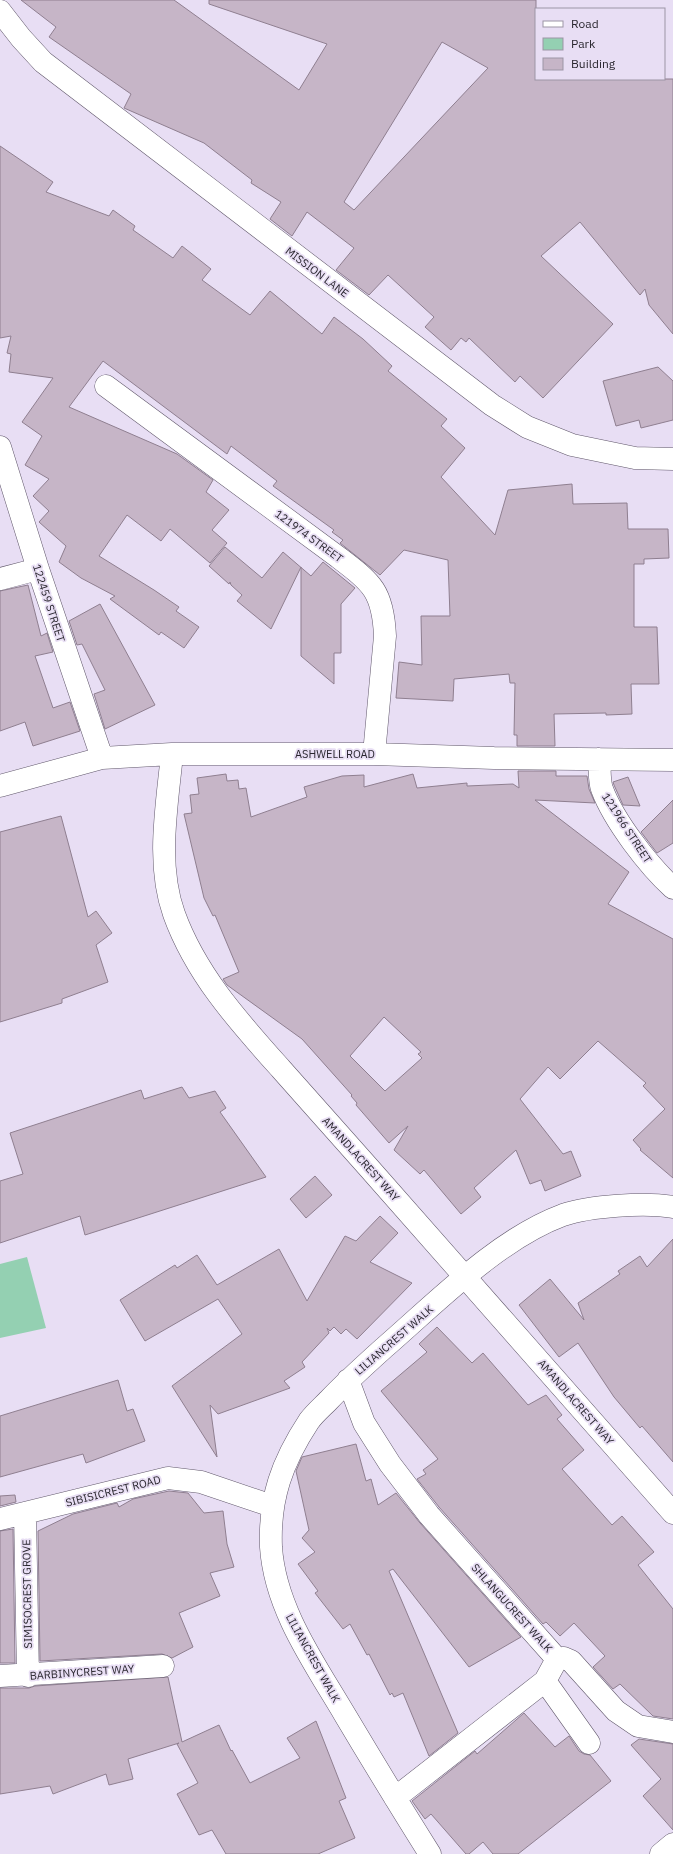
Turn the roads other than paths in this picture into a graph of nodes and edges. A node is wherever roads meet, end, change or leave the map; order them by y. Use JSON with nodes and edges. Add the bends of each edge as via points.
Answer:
{"nodes":[{"id":1,"x":0,"y":11,"type":"edge"},
{"id":2,"x":106,"y":386,"type":"dead end"},
{"id":3,"x":0,"y":447,"type":"edge"},
{"id":4,"x":673,"y":459,"type":"edge"},
{"id":5,"x":38,"y":569,"type":"junction"},
{"id":6,"x":0,"y":580,"type":"edge"},
{"id":7,"x":172,"y":754,"type":"junction"},
{"id":8,"x":374,"y":754,"type":"junction"},
{"id":9,"x":102,"y":758,"type":"junction"},
{"id":10,"x":599,"y":759,"type":"junction"},
{"id":11,"x":673,"y":760,"type":"edge"},
{"id":12,"x":0,"y":786,"type":"edge"},
{"id":13,"x":673,"y":888,"type":"edge"},
{"id":14,"x":673,"y":1207,"type":"edge"},
{"id":15,"x":466,"y":1276,"type":"junction"},
{"id":16,"x":348,"y":1380,"type":"junction"},
{"id":17,"x":272,"y":1506,"type":"junction"},
{"id":18,"x":25,"y":1513,"type":"junction"},
{"id":19,"x":673,"y":1513,"type":"edge"},
{"id":20,"x":0,"y":1519,"type":"edge"},
{"id":21,"x":558,"y":1659,"type":"junction"},
{"id":22,"x":163,"y":1666,"type":"dead end"},
{"id":23,"x":0,"y":1676,"type":"edge"},
{"id":24,"x":28,"y":1676,"type":"junction"},
{"id":25,"x":545,"y":1680,"type":"junction"},
{"id":26,"x":673,"y":1732,"type":"edge"},
{"id":27,"x":588,"y":1743,"type":"dead end"},
{"id":28,"x":395,"y":1798,"type":"junction"},
{"id":29,"x":430,"y":1854,"type":"edge"}],
"edges":[{"from":1,"to":4,"type":"street","name":"MISSION LANE","via":[[43,62],[492,405],[527,428],[572,445],[636,458]]},
{"from":2,"to":8,"type":"street","name":"121974 STREET","via":[[344,561],[371,584],[379,596],[385,636]]},
{"from":3,"to":5,"type":"street","name":"122459 STREET"},
{"from":5,"to":6,"type":"street"},
{"from":5,"to":9,"type":"street","name":"122459 STREET"},
{"from":7,"to":8,"type":"street","name":"ASHWELL ROAD"},
{"from":7,"to":9,"type":"street","name":"ASHWELL ROAD"},
{"from":7,"to":15,"type":"street","name":"AMANDLACREST WAY","via":[[164,852],[167,886],[174,914],[205,977],[240,1024]]},
{"from":8,"to":10,"type":"street","name":"ASHWELL ROAD"},
{"from":9,"to":12,"type":"street","name":"ASHWELL ROAD"},
{"from":10,"to":11,"type":"street","name":"ASHWELL ROAD"},
{"from":10,"to":13,"type":"street","name":"121966 STREET","via":[[601,788],[613,811],[643,858]]},
{"from":14,"to":15,"type":"street","name":"LILIANCREST WALK","via":[[622,1205],[564,1215],[533,1228]]},
{"from":15,"to":16,"type":"street","name":"LILIANCREST WALK"},
{"from":15,"to":19,"type":"street","name":"AMANDLACREST WAY"},
{"from":16,"to":17,"type":"street","name":"LILIANCREST WALK","via":[[311,1418],[298,1438],[280,1476]]},
{"from":16,"to":21,"type":"street","name":"SHLANGUCREST WALK","via":[[364,1423],[390,1464],[429,1515]]},
{"from":17,"to":18,"type":"street","name":"SIBISICREST ROAD","via":[[201,1482],[168,1478]]},
{"from":17,"to":28,"type":"street","name":"LILIANCREST WALK","via":[[271,1548],[276,1577],[287,1612],[309,1654]]},
{"from":18,"to":20,"type":"street","name":"SIBISICREST ROAD"},
{"from":18,"to":24,"type":"street","name":"SIMISOCREST GROVE"},
{"from":21,"to":25,"type":"street","name":"SHLANGUCREST WALK"},
{"from":21,"to":26,"type":"street","via":[[572,1661],[616,1711],[638,1726]]},
{"from":22,"to":24,"type":"street","name":"BARBINYCREST WAY"},
{"from":23,"to":24,"type":"street","name":"BARBINYCREST WAY"},
{"from":25,"to":27,"type":"street"},
{"from":25,"to":28,"type":"street","name":"SHLANGUCREST WALK"},
{"from":28,"to":29,"type":"street","name":"LILIANCREST WALK"}]}
